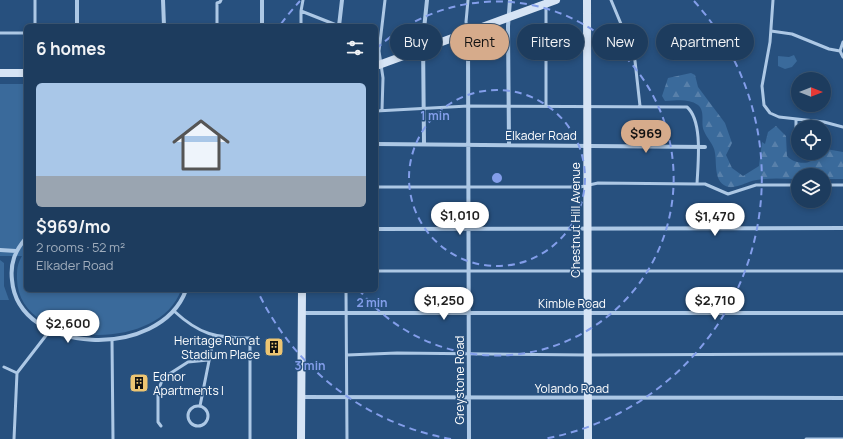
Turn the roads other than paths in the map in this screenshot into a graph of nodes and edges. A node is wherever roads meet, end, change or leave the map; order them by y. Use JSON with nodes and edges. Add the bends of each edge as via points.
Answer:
{"nodes":[{"id":1,"x":35,"y":0,"type":"edge"},
{"id":2,"x":77,"y":0,"type":"edge"},
{"id":3,"x":164,"y":0,"type":"edge"},
{"id":4,"x":221,"y":0,"type":"edge"},
{"id":5,"x":262,"y":0,"type":"edge"},
{"id":6,"x":303,"y":0,"type":"edge"},
{"id":7,"x":342,"y":0,"type":"edge"},
{"id":8,"x":385,"y":0,"type":"edge"},
{"id":9,"x":427,"y":0,"type":"edge"},
{"id":10,"x":468,"y":0,"type":"edge"},
{"id":11,"x":510,"y":0,"type":"edge"},
{"id":12,"x":587,"y":0,"type":"edge"},
{"id":13,"x":611,"y":0,"type":"edge"},
{"id":14,"x":773,"y":0,"type":"edge"},
{"id":15,"x":551,"y":1,"type":"edge"},
{"id":16,"x":301,"y":11,"type":"junction"},
{"id":17,"x":508,"y":18,"type":"junction"},
{"id":18,"x":34,"y":24,"type":"edge"},
{"id":19,"x":77,"y":24,"type":"edge"},
{"id":20,"x":164,"y":24,"type":"edge"},
{"id":21,"x":217,"y":24,"type":"edge"},
{"id":22,"x":262,"y":24,"type":"edge"},
{"id":23,"x":301,"y":24,"type":"edge"},
{"id":24,"x":334,"y":24,"type":"edge"},
{"id":25,"x":339,"y":24,"type":"edge"},
{"id":26,"x":425,"y":24,"type":"edge"},
{"id":27,"x":466,"y":24,"type":"edge"},
{"id":28,"x":491,"y":24,"type":"edge"},
{"id":29,"x":771,"y":31,"type":"junction"},
{"id":30,"x":0,"y":33,"type":"edge"},
{"id":31,"x":24,"y":33,"type":"edge"},
{"id":32,"x":843,"y":42,"type":"edge"},
{"id":33,"x":840,"y":51,"type":"junction"},
{"id":34,"x":843,"y":57,"type":"edge"},
{"id":35,"x":392,"y":60,"type":"edge"},
{"id":36,"x":423,"y":60,"type":"edge"},
{"id":37,"x":468,"y":60,"type":"edge"},
{"id":38,"x":378,"y":65,"type":"edge"},
{"id":39,"x":0,"y":73,"type":"edge"},
{"id":40,"x":24,"y":73,"type":"edge"},
{"id":41,"x":468,"y":106,"type":"junction"},
{"id":42,"x":509,"y":106,"type":"junction"},
{"id":43,"x":546,"y":106,"type":"junction"},
{"id":44,"x":640,"y":106,"type":"junction"},
{"id":45,"x":423,"y":107,"type":"junction"},
{"id":46,"x":587,"y":107,"type":"junction"},
{"id":47,"x":382,"y":110,"type":"junction"},
{"id":48,"x":378,"y":111,"type":"edge"},
{"id":49,"x":796,"y":120,"type":"edge"},
{"id":50,"x":831,"y":124,"type":"edge"},
{"id":51,"x":843,"y":127,"type":"edge"},
{"id":52,"x":378,"y":144,"type":"edge"},
{"id":53,"x":424,"y":144,"type":"junction"},
{"id":54,"x":468,"y":145,"type":"junction"},
{"id":55,"x":509,"y":145,"type":"junction"},
{"id":56,"x":587,"y":145,"type":"junction"},
{"id":57,"x":698,"y":146,"type":"junction"},
{"id":58,"x":705,"y":147,"type":"dead end"},
{"id":59,"x":697,"y":184,"type":"junction"},
{"id":60,"x":843,"y":184,"type":"edge"},
{"id":61,"x":587,"y":185,"type":"junction"},
{"id":62,"x":791,"y":185,"type":"edge"},
{"id":63,"x":831,"y":185,"type":"edge"},
{"id":64,"x":378,"y":187,"type":"edge"},
{"id":65,"x":468,"y":187,"type":"junction"},
{"id":66,"x":843,"y":228,"type":"edge"},
{"id":67,"x":378,"y":229,"type":"edge"},
{"id":68,"x":468,"y":229,"type":"junction"},
{"id":69,"x":587,"y":229,"type":"junction"},
{"id":70,"x":24,"y":241,"type":"edge"},
{"id":71,"x":0,"y":250,"type":"edge"},
{"id":72,"x":16,"y":251,"type":"junction"},
{"id":73,"x":378,"y":271,"type":"edge"},
{"id":74,"x":469,"y":271,"type":"junction"},
{"id":75,"x":843,"y":271,"type":"edge"},
{"id":76,"x":587,"y":272,"type":"junction"},
{"id":77,"x":185,"y":292,"type":"edge"},
{"id":78,"x":302,"y":292,"type":"edge"},
{"id":79,"x":346,"y":292,"type":"edge"},
{"id":80,"x":174,"y":311,"type":"junction"},
{"id":81,"x":302,"y":313,"type":"junction"},
{"id":82,"x":469,"y":313,"type":"junction"},
{"id":83,"x":587,"y":313,"type":"junction"},
{"id":84,"x":843,"y":313,"type":"edge"},
{"id":85,"x":346,"y":314,"type":"junction"},
{"id":86,"x":51,"y":329,"type":"junction"},
{"id":87,"x":214,"y":336,"type":"junction"},
{"id":88,"x":112,"y":340,"type":"junction"},
{"id":89,"x":469,"y":354,"type":"junction"},
{"id":90,"x":843,"y":354,"type":"edge"},
{"id":91,"x":347,"y":355,"type":"junction"},
{"id":92,"x":588,"y":355,"type":"junction"},
{"id":93,"x":208,"y":360,"type":"junction"},
{"id":94,"x":4,"y":367,"type":"dead end"},
{"id":95,"x":17,"y":373,"type":"junction"},
{"id":96,"x":301,"y":398,"type":"junction"},
{"id":97,"x":347,"y":398,"type":"junction"},
{"id":98,"x":469,"y":398,"type":"junction"},
{"id":99,"x":588,"y":398,"type":"junction"},
{"id":100,"x":843,"y":398,"type":"edge"},
{"id":101,"x":200,"y":406,"type":"junction"},
{"id":102,"x":161,"y":426,"type":"dead end"},
{"id":103,"x":14,"y":439,"type":"edge"},
{"id":104,"x":113,"y":439,"type":"edge"},
{"id":105,"x":250,"y":439,"type":"edge"},
{"id":106,"x":301,"y":439,"type":"edge"},
{"id":107,"x":347,"y":439,"type":"edge"},
{"id":108,"x":469,"y":439,"type":"edge"},
{"id":109,"x":588,"y":439,"type":"edge"},
{"id":110,"x":806,"y":439,"type":"edge"},
{"id":111,"x":843,"y":439,"type":"edge"}],
"edges":[{"from":1,"to":18,"type":"lane"},
{"from":2,"to":19,"type":"street"},
{"from":3,"to":20,"type":"street"},
{"from":4,"to":21,"type":"lane","via":[[217,4]]},
{"from":5,"to":22,"type":"street"},
{"from":6,"to":16,"type":"lane"},
{"from":7,"to":25,"type":"street"},
{"from":8,"to":38,"type":"lane"},
{"from":9,"to":26,"type":"street"},
{"from":10,"to":27,"type":"lane"},
{"from":11,"to":17,"type":"street"},
{"from":12,"to":46,"type":"street","name":"Chestnut Hill Avenue"},
{"from":13,"to":44,"type":"lane","via":[[633,55]]},
{"from":14,"to":29,"type":"lane"},
{"from":15,"to":17,"type":"street"},
{"from":15,"to":43,"type":"lane"},
{"from":16,"to":23,"type":"lane"},
{"from":16,"to":24,"type":"lane"},
{"from":17,"to":28,"type":"street"},
{"from":17,"to":42,"type":"street"},
{"from":29,"to":33,"type":"lane"},
{"from":29,"to":49,"type":"lane","via":[[762,86],[763,100],[767,109],[774,115]]},
{"from":30,"to":31,"type":"lane"},
{"from":32,"to":33,"type":"lane"},
{"from":33,"to":34,"type":"lane"},
{"from":35,"to":38,"type":"street"},
{"from":36,"to":45,"type":"street"},
{"from":37,"to":41,"type":"street","name":"Greystone Road"},
{"from":38,"to":47,"type":"lane","via":[[383,78]]},
{"from":39,"to":40,"type":"street"},
{"from":41,"to":42,"type":"lane"},
{"from":41,"to":45,"type":"lane"},
{"from":41,"to":54,"type":"street","name":"Greystone Road"},
{"from":42,"to":43,"type":"lane"},
{"from":42,"to":55,"type":"street"},
{"from":43,"to":46,"type":"lane"},
{"from":44,"to":46,"type":"lane"},
{"from":44,"to":57,"type":"lane","via":[[687,107],[696,120]]},
{"from":45,"to":47,"type":"lane"},
{"from":45,"to":53,"type":"street"},
{"from":46,"to":56,"type":"street","name":"Chestnut Hill Avenue"},
{"from":47,"to":48,"type":"lane"},
{"from":50,"to":51,"type":"lane"},
{"from":52,"to":53,"type":"street","name":"Elkader Road"},
{"from":53,"to":54,"type":"street","name":"Elkader Road"},
{"from":54,"to":55,"type":"street","name":"Elkader Road"},
{"from":54,"to":65,"type":"street","name":"Greystone Road"},
{"from":55,"to":56,"type":"street","name":"Elkader Road"},
{"from":56,"to":57,"type":"street","name":"Elkader Road"},
{"from":56,"to":61,"type":"street","name":"Chestnut Hill Avenue"},
{"from":57,"to":58,"type":"street","name":"Elkader Road"},
{"from":57,"to":59,"type":"lane"},
{"from":59,"to":61,"type":"lane"},
{"from":59,"to":62,"type":"lane","via":[[705,184],[728,194],[756,185]]},
{"from":60,"to":63,"type":"lane"},
{"from":61,"to":65,"type":"lane"},
{"from":61,"to":69,"type":"street","name":"Chestnut Hill Avenue"},
{"from":64,"to":65,"type":"lane"},
{"from":65,"to":68,"type":"street","name":"Greystone Road"},
{"from":66,"to":69,"type":"street"},
{"from":67,"to":68,"type":"street"},
{"from":68,"to":69,"type":"street"},
{"from":68,"to":74,"type":"street","name":"Greystone Road"},
{"from":69,"to":76,"type":"street","name":"Chestnut Hill Avenue"},
{"from":70,"to":72,"type":"street"},
{"from":71,"to":72,"type":"street"},
{"from":72,"to":86,"type":"street","via":[[11,276],[18,300],[30,316]]},
{"from":73,"to":74,"type":"lane"},
{"from":74,"to":76,"type":"lane"},
{"from":74,"to":82,"type":"street","name":"Greystone Road"},
{"from":75,"to":76,"type":"lane"},
{"from":76,"to":83,"type":"street","name":"Chestnut Hill Avenue"},
{"from":77,"to":80,"type":"street"},
{"from":78,"to":81,"type":"street"},
{"from":79,"to":85,"type":"lane"},
{"from":80,"to":87,"type":"lane","via":[[192,326]]},
{"from":80,"to":88,"type":"street","via":[[147,330]]},
{"from":81,"to":85,"type":"street","name":"Kimble Road"},
{"from":81,"to":96,"type":"street"},
{"from":82,"to":83,"type":"street","name":"Kimble Road"},
{"from":82,"to":85,"type":"street","name":"Kimble Road"},
{"from":82,"to":89,"type":"street","name":"Greystone Road"},
{"from":83,"to":84,"type":"street","name":"Kimble Road"},
{"from":83,"to":92,"type":"street","name":"Chestnut Hill Avenue"},
{"from":85,"to":91,"type":"lane"},
{"from":86,"to":88,"type":"street","via":[[84,339]]},
{"from":86,"to":95,"type":"lane"},
{"from":87,"to":93,"type":"lane"},
{"from":87,"to":105,"type":"lane","via":[[250,338]]},
{"from":88,"to":104,"type":"lane"},
{"from":89,"to":91,"type":"lane"},
{"from":89,"to":92,"type":"lane"},
{"from":89,"to":98,"type":"street","name":"Greystone Road"},
{"from":90,"to":92,"type":"lane"},
{"from":91,"to":97,"type":"lane"},
{"from":92,"to":99,"type":"street","name":"Chestnut Hill Avenue"},
{"from":93,"to":101,"type":"lane"},
{"from":93,"to":102,"type":"lane","via":[[188,362],[163,378],[158,391],[158,422]]},
{"from":94,"to":95,"type":"lane"},
{"from":95,"to":103,"type":"lane"},
{"from":96,"to":97,"type":"street","name":"Yolando Road"},
{"from":96,"to":106,"type":"street"},
{"from":97,"to":98,"type":"street","name":"Yolando Road"},
{"from":97,"to":107,"type":"lane"},
{"from":98,"to":99,"type":"street","name":"Yolando Road"},
{"from":98,"to":108,"type":"street","name":"Greystone Road"},
{"from":99,"to":100,"type":"street","name":"Yolando Road"},
{"from":99,"to":109,"type":"street","name":"Chestnut Hill Avenue"},
{"from":101,"to":101,"type":"lane","via":[[191,409],[188,415],[195,425],[204,424],[208,418],[207,412]]},
{"from":110,"to":111,"type":"lane"}]}
